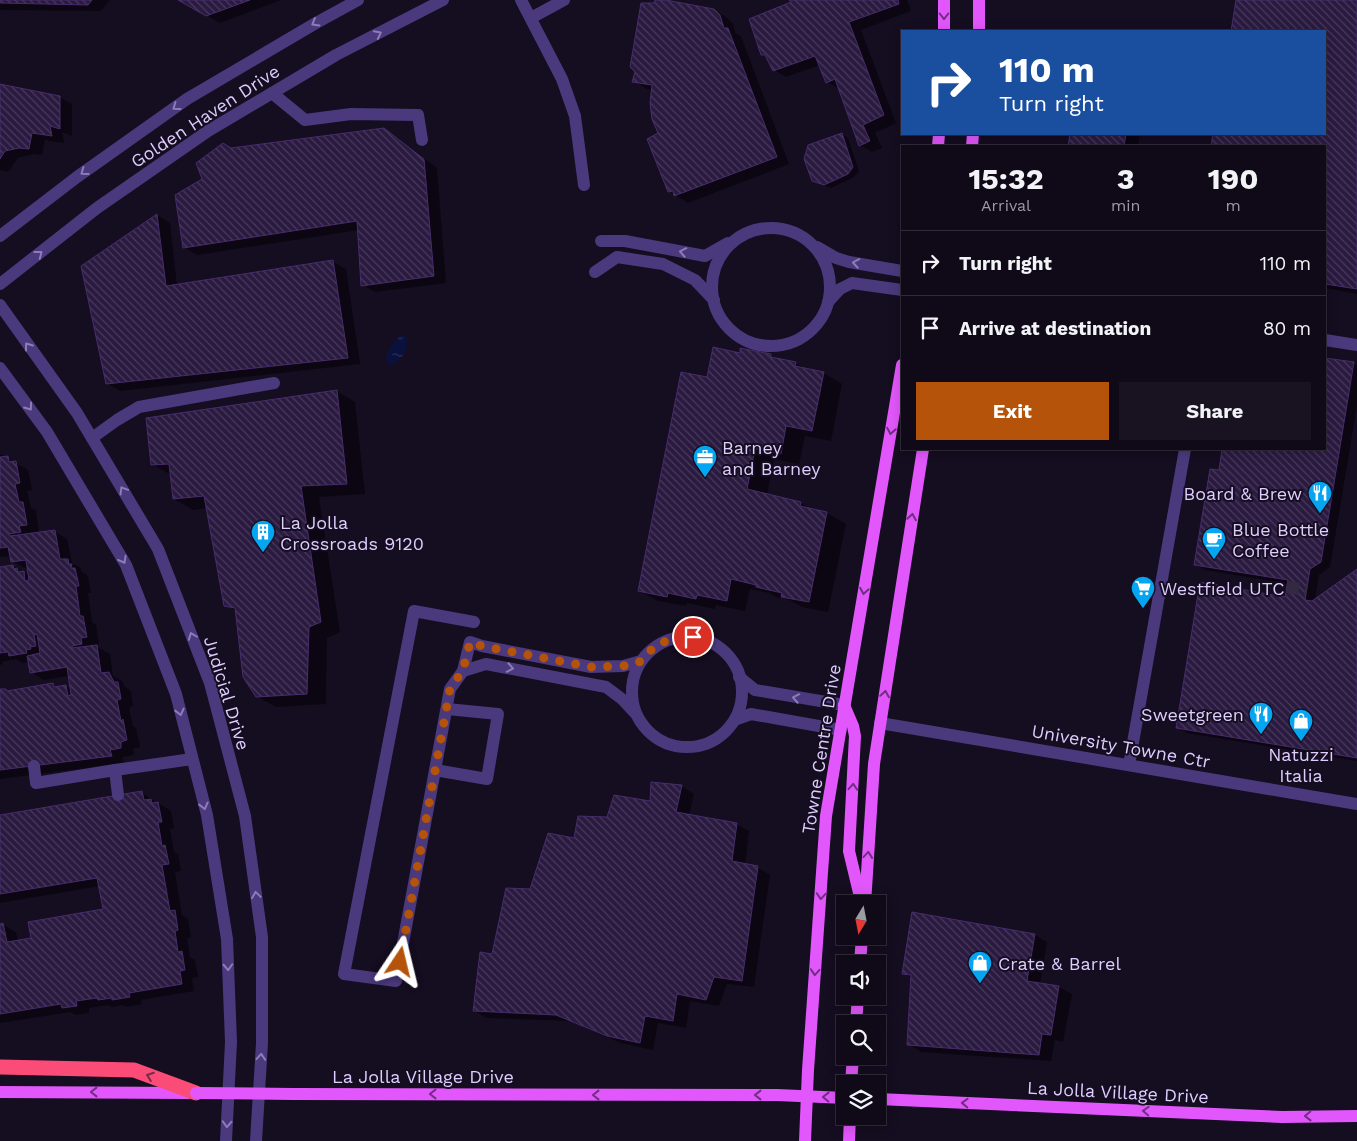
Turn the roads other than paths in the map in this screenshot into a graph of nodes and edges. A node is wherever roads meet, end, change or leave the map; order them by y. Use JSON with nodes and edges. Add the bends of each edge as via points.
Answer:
{"nodes":[{"id":1,"x":358,"y":0,"type":"edge"},
{"id":2,"x":443,"y":0,"type":"edge"},
{"id":3,"x":521,"y":0,"type":"edge"},
{"id":4,"x":564,"y":0,"type":"edge"},
{"id":5,"x":944,"y":0,"type":"edge"},
{"id":6,"x":979,"y":0,"type":"edge"},
{"id":7,"x":531,"y":18,"type":"junction"},
{"id":8,"x":944,"y":30,"type":"edge"},
{"id":9,"x":979,"y":30,"type":"edge"},
{"id":10,"x":272,"y":93,"type":"junction"},
{"id":11,"x":422,"y":140,"type":"dead end"},
{"id":12,"x":584,"y":186,"type":"dead end"},
{"id":13,"x":743,"y":235,"type":"junction"},
{"id":14,"x":0,"y":236,"type":"edge"},
{"id":15,"x":601,"y":241,"type":"dead end"},
{"id":16,"x":812,"y":244,"type":"junction"},
{"id":17,"x":901,"y":271,"type":"edge"},
{"id":18,"x":594,"y":272,"type":"dead end"},
{"id":19,"x":0,"y":284,"type":"edge"},
{"id":20,"x":901,"y":290,"type":"edge"},
{"id":21,"x":714,"y":300,"type":"junction"},
{"id":22,"x":828,"y":302,"type":"junction"},
{"id":23,"x":0,"y":305,"type":"edge"},
{"id":24,"x":1326,"y":340,"type":"edge"},
{"id":25,"x":1357,"y":346,"type":"edge"},
{"id":26,"x":0,"y":368,"type":"edge"},
{"id":27,"x":901,"y":371,"type":"edge"},
{"id":28,"x":274,"y":382,"type":"dead end"},
{"id":29,"x":92,"y":438,"type":"junction"},
{"id":30,"x":923,"y":450,"type":"edge"},
{"id":31,"x":1185,"y":450,"type":"edge"},
{"id":32,"x":474,"y":622,"type":"dead end"},
{"id":33,"x":641,"y":661,"type":"junction"},
{"id":34,"x":463,"y":670,"type":"junction"},
{"id":35,"x":739,"y":677,"type":"junction"},
{"id":36,"x":844,"y":705,"type":"junction"},
{"id":37,"x":447,"y":709,"type":"junction"},
{"id":38,"x":636,"y":714,"type":"junction"},
{"id":39,"x":736,"y":719,"type":"junction"},
{"id":40,"x":880,"y":723,"type":"junction"},
{"id":41,"x":841,"y":730,"type":"junction"},
{"id":42,"x":192,"y":759,"type":"junction"},
{"id":43,"x":1130,"y":765,"type":"junction"},
{"id":44,"x":34,"y":766,"type":"dead end"},
{"id":45,"x":115,"y":770,"type":"junction"},
{"id":46,"x":435,"y":770,"type":"junction"},
{"id":47,"x":118,"y":795,"type":"dead end"},
{"id":48,"x":1357,"y":804,"type":"edge"},
{"id":49,"x":861,"y":895,"type":"edge"},
{"id":50,"x":864,"y":895,"type":"edge"},
{"id":51,"x":0,"y":1067,"type":"edge"},
{"id":52,"x":0,"y":1092,"type":"edge"},
{"id":53,"x":196,"y":1092,"type":"junction"},
{"id":54,"x":807,"y":1097,"type":"junction"},
{"id":55,"x":836,"y":1098,"type":"edge"},
{"id":56,"x":886,"y":1099,"type":"edge"},
{"id":57,"x":1357,"y":1116,"type":"edge"},
{"id":58,"x":850,"y":1125,"type":"edge"},
{"id":59,"x":226,"y":1141,"type":"edge"},
{"id":60,"x":256,"y":1141,"type":"edge"},
{"id":61,"x":805,"y":1141,"type":"edge"},
{"id":62,"x":849,"y":1141,"type":"edge"}],
"edges":[{"from":1,"to":14,"type":"street","name":"Golden Haven Drive","one_way":true,"via":[[187,99]]},
{"from":10,"to":2,"type":"street","name":"Golden Haven Drive","one_way":true,"via":[[336,55]]},
{"from":3,"to":7,"type":"street"},
{"from":4,"to":7,"type":"street"},
{"from":5,"to":8,"type":"main road","one_way":true},
{"from":6,"to":9,"type":"main road"},
{"from":7,"to":12,"type":"street","via":[[562,79],[575,116]]},
{"from":10,"to":11,"type":"street","via":[[305,120],[351,114],[418,115]]},
{"from":19,"to":10,"type":"street","name":"Golden Haven Drive","one_way":true,"via":[[97,208],[200,136]]},
{"from":13,"to":15,"type":"street","one_way":true,"via":[[705,256],[625,241]]},
{"from":13,"to":16,"type":"street","via":[[757,229],[772,228],[800,235]]},
{"from":13,"to":21,"type":"street","via":[[721,256],[714,270]]},
{"from":17,"to":16,"type":"street","one_way":true,"via":[[849,262]]},
{"from":16,"to":22,"type":"street","via":[[827,265],[831,290]]},
{"from":18,"to":21,"type":"street","via":[[617,257],[663,264],[695,280]]},
{"from":20,"to":22,"type":"street","via":[[852,283],[840,289]]},
{"from":21,"to":22,"type":"street","via":[[720,316],[731,330],[762,345],[779,345],[810,331],[822,318]]},
{"from":29,"to":23,"type":"street","name":"Judicial Drive","one_way":true},
{"from":24,"to":25,"type":"street"},
{"from":26,"to":42,"type":"street","one_way":true,"via":[[47,432],[126,565],[176,694]]},
{"from":27,"to":36,"type":"main road","name":"Towne Centre Drive","one_way":true},
{"from":28,"to":29,"type":"street","via":[[139,407]]},
{"from":60,"to":29,"type":"street","name":"Judicial Drive","one_way":true,"via":[[262,1043],[262,937],[245,816],[210,683],[158,549]]},
{"from":40,"to":30,"type":"main road","one_way":true},
{"from":31,"to":43,"type":"street"},
{"from":32,"to":46,"type":"street","via":[[414,611],[344,974],[396,982]]},
{"from":33,"to":34,"type":"street","via":[[623,666],[591,667],[470,642]]},
{"from":33,"to":35,"type":"street","via":[[654,648],[673,638],[693,637],[712,642],[728,653],[738,668]]},
{"from":33,"to":38,"type":"street","via":[[633,680]]},
{"from":34,"to":37,"type":"street","via":[[450,689]]},
{"from":34,"to":38,"type":"street","one_way":true,"via":[[486,664],[606,688]]},
{"from":36,"to":35,"type":"street","one_way":true,"via":[[755,690]]},
{"from":35,"to":39,"type":"street","via":[[743,700]]},
{"from":36,"to":41,"type":"main road","name":"Towne Centre Drive"},
{"from":49,"to":36,"type":"main road","one_way":true,"via":[[849,852],[855,736]]},
{"from":37,"to":46,"type":"street"},
{"from":37,"to":46,"type":"street","via":[[498,714],[487,779]]},
{"from":38,"to":39,"type":"street","via":[[653,736],[673,746],[698,747],[714,741]]},
{"from":39,"to":41,"type":"street","via":[[751,714]]},
{"from":40,"to":43,"type":"street","name":"University Towne Ctr"},
{"from":50,"to":40,"type":"main road","one_way":true},
{"from":41,"to":54,"type":"main road","name":"Towne Centre Drive","one_way":true,"via":[[826,816]]},
{"from":42,"to":45,"type":"street"},
{"from":42,"to":59,"type":"street","one_way":true,"via":[[207,815],[226,939],[232,1042]]},
{"from":43,"to":48,"type":"street","name":"University Towne Ctr"},
{"from":44,"to":45,"type":"street","via":[[36,783]]},
{"from":45,"to":47,"type":"street"},
{"from":53,"to":51,"type":"highway","one_way":true,"via":[[134,1070]]},
{"from":53,"to":52,"type":"main road","name":"La Jolla Village Drive","one_way":true},
{"from":54,"to":53,"type":"main road","name":"La Jolla Village Drive","one_way":true,"bridge":true},
{"from":55,"to":54,"type":"main road","name":"La Jolla Village Drive","one_way":true},
{"from":54,"to":61,"type":"main road","name":"Towne Centre Drive"},
{"from":57,"to":56,"type":"main road","name":"La Jolla Village Drive","one_way":true,"via":[[1282,1116]]},
{"from":58,"to":62,"type":"main road"}]}
